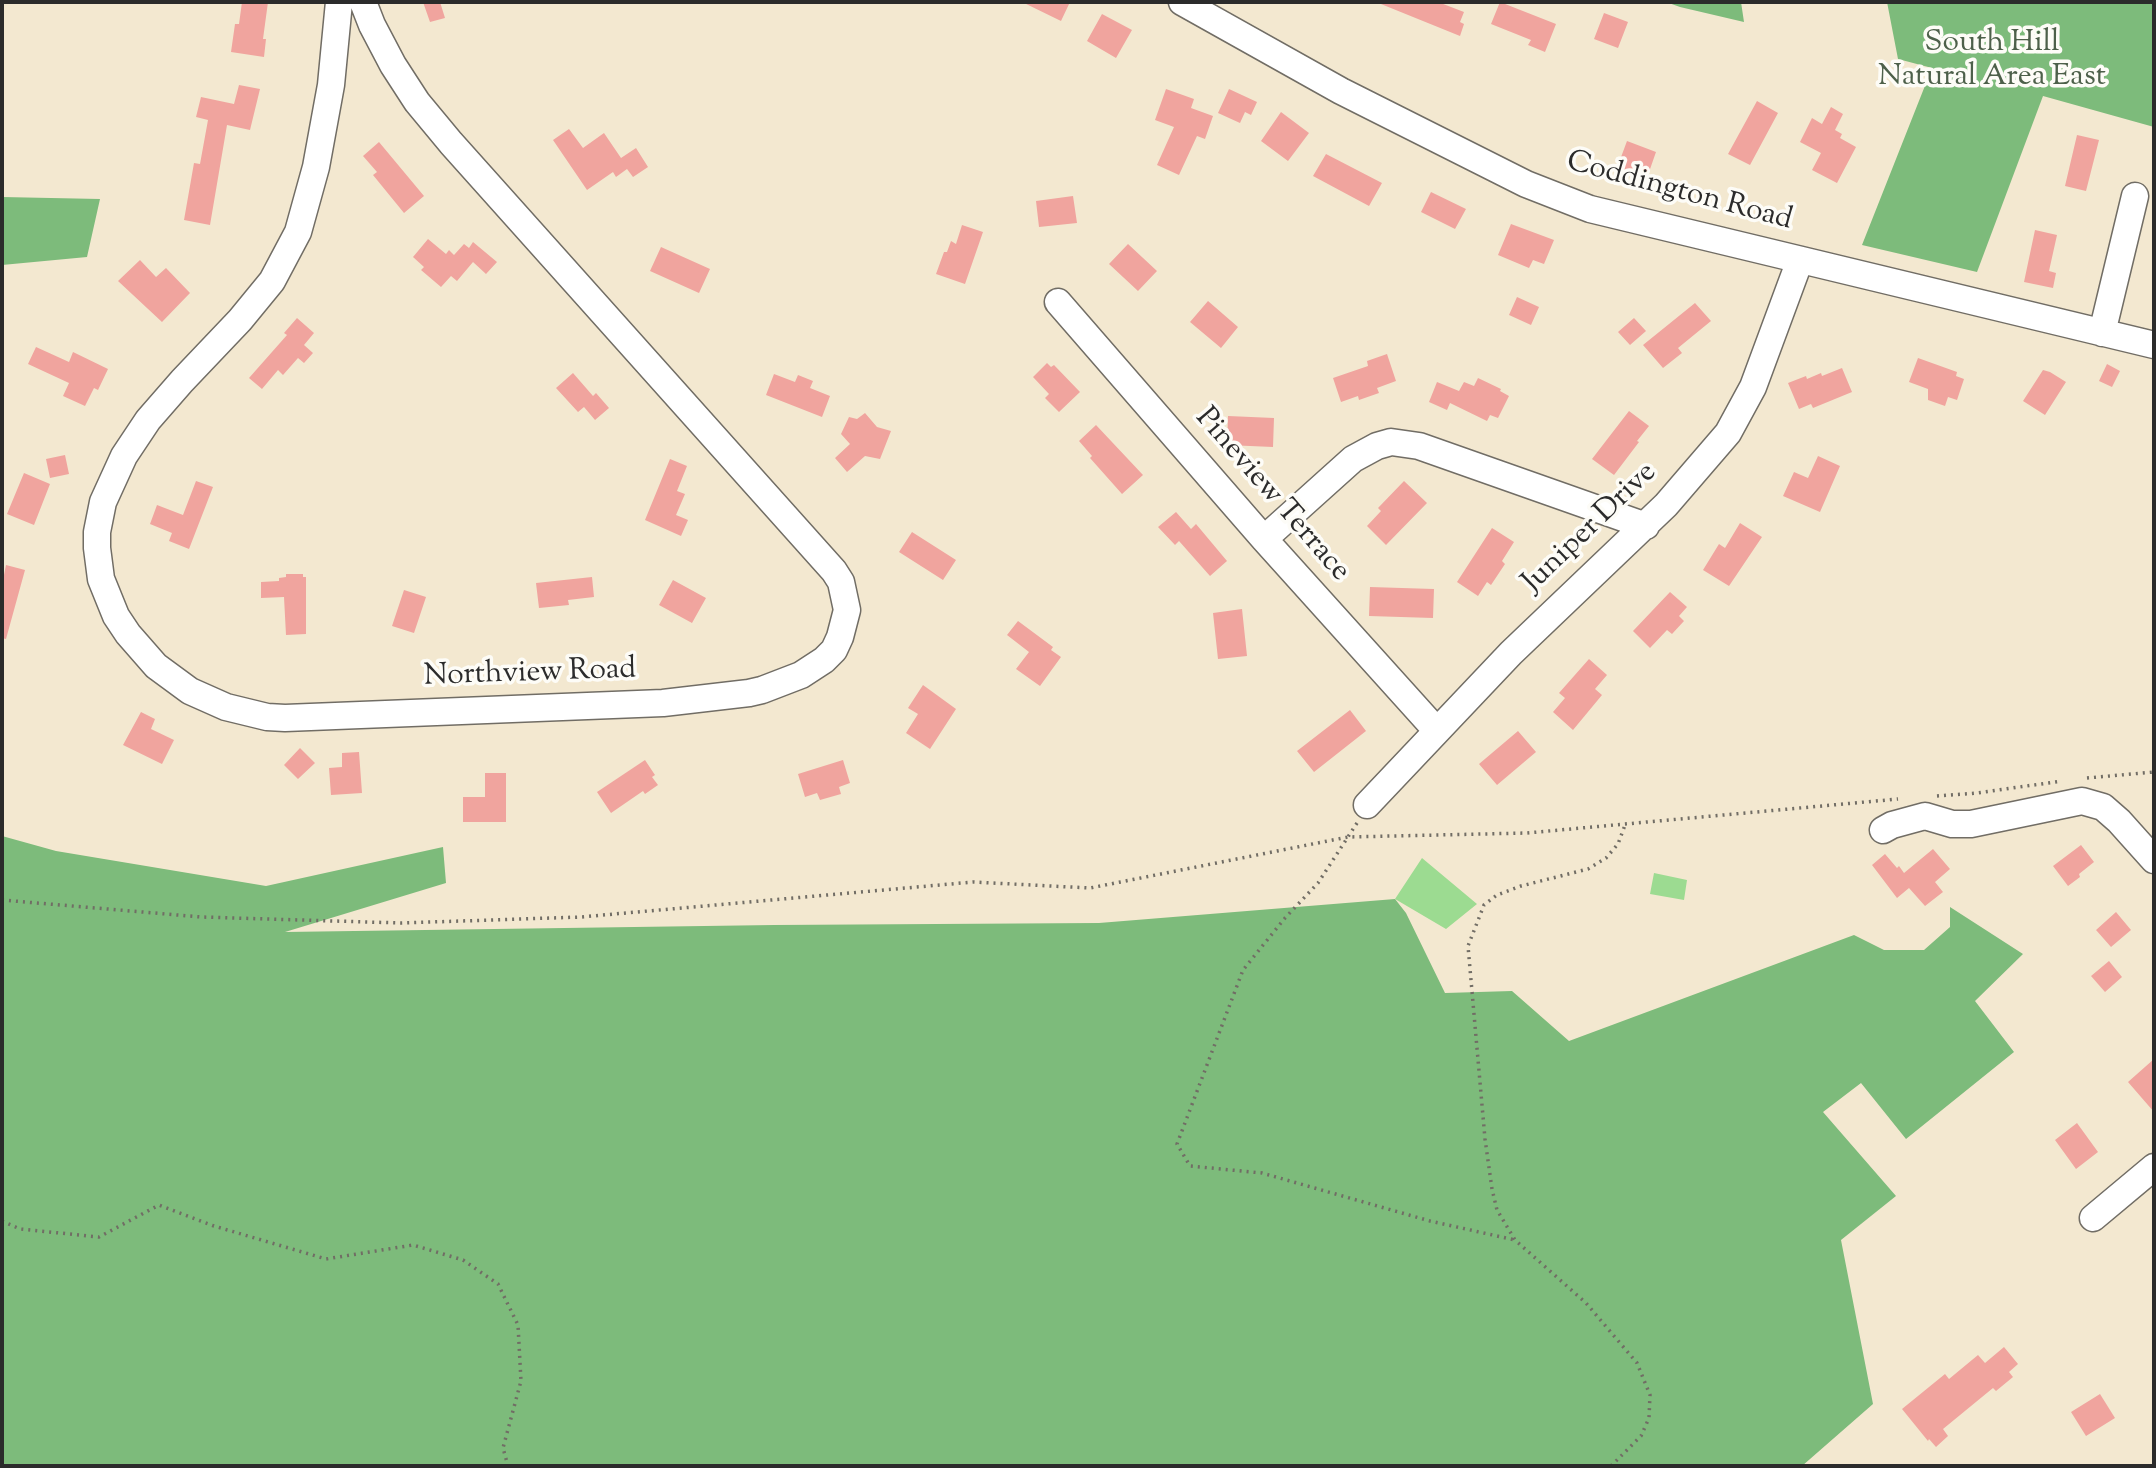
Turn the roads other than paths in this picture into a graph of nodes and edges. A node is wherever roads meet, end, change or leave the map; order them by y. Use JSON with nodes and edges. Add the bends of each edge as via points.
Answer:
{"nodes":[{"id":1,"x":339,"y":2,"type":"edge"},
{"id":2,"x":363,"y":2,"type":"edge"},
{"id":3,"x":1182,"y":2,"type":"edge"},
{"id":4,"x":2135,"y":196,"type":"dead end"},
{"id":5,"x":1800,"y":260,"type":"junction"},
{"id":6,"x":1058,"y":302,"type":"dead end"},
{"id":7,"x":2102,"y":333,"type":"junction"},
{"id":8,"x":2154,"y":345,"type":"edge"},
{"id":9,"x":1646,"y":526,"type":"junction"},
{"id":10,"x":1264,"y":539,"type":"junction"},
{"id":11,"x":1437,"y":731,"type":"junction"},
{"id":12,"x":1367,"y":806,"type":"road end"},
{"id":13,"x":1883,"y":830,"type":"dead end"},
{"id":14,"x":2154,"y":860,"type":"edge"},
{"id":15,"x":2154,"y":1167,"type":"edge"},
{"id":16,"x":2093,"y":1219,"type":"dead end"}],
"edges":[{"from":1,"to":2,"type":"street","name":"Northview Road","via":[[331,85],[298,232],[272,281],[148,420],[124,456],[103,502],[97,532],[101,579],[128,634],[156,666],[190,691],[226,707],[285,718],[675,702],[762,690],[824,660],[840,637],[847,610],[834,571],[426,112],[393,65]]},
{"from":3,"to":5,"type":"street","name":"Coddington Road","via":[[1341,91],[1526,184],[1590,209]]},
{"from":4,"to":7,"type":"street"},
{"from":5,"to":7,"type":"street","name":"Coddington Road"},
{"from":5,"to":9,"type":"street","name":"Juniper Drive","via":[[1745,405],[1703,464]]},
{"from":6,"to":10,"type":"street","name":"Pineview Terrace"},
{"from":7,"to":8,"type":"street","name":"Coddington Road"},
{"from":9,"to":10,"type":"street","via":[[1419,446],[1391,442],[1353,460]]},
{"from":9,"to":11,"type":"street","name":"Juniper Drive","via":[[1511,653]]},
{"from":10,"to":11,"type":"street","name":"Pineview Terrace"},
{"from":11,"to":12,"type":"street","name":"Juniper Drive"},
{"from":13,"to":14,"type":"street","via":[[1925,816],[1971,824],[2082,801],[2103,807]]},
{"from":15,"to":16,"type":"street"}]}
